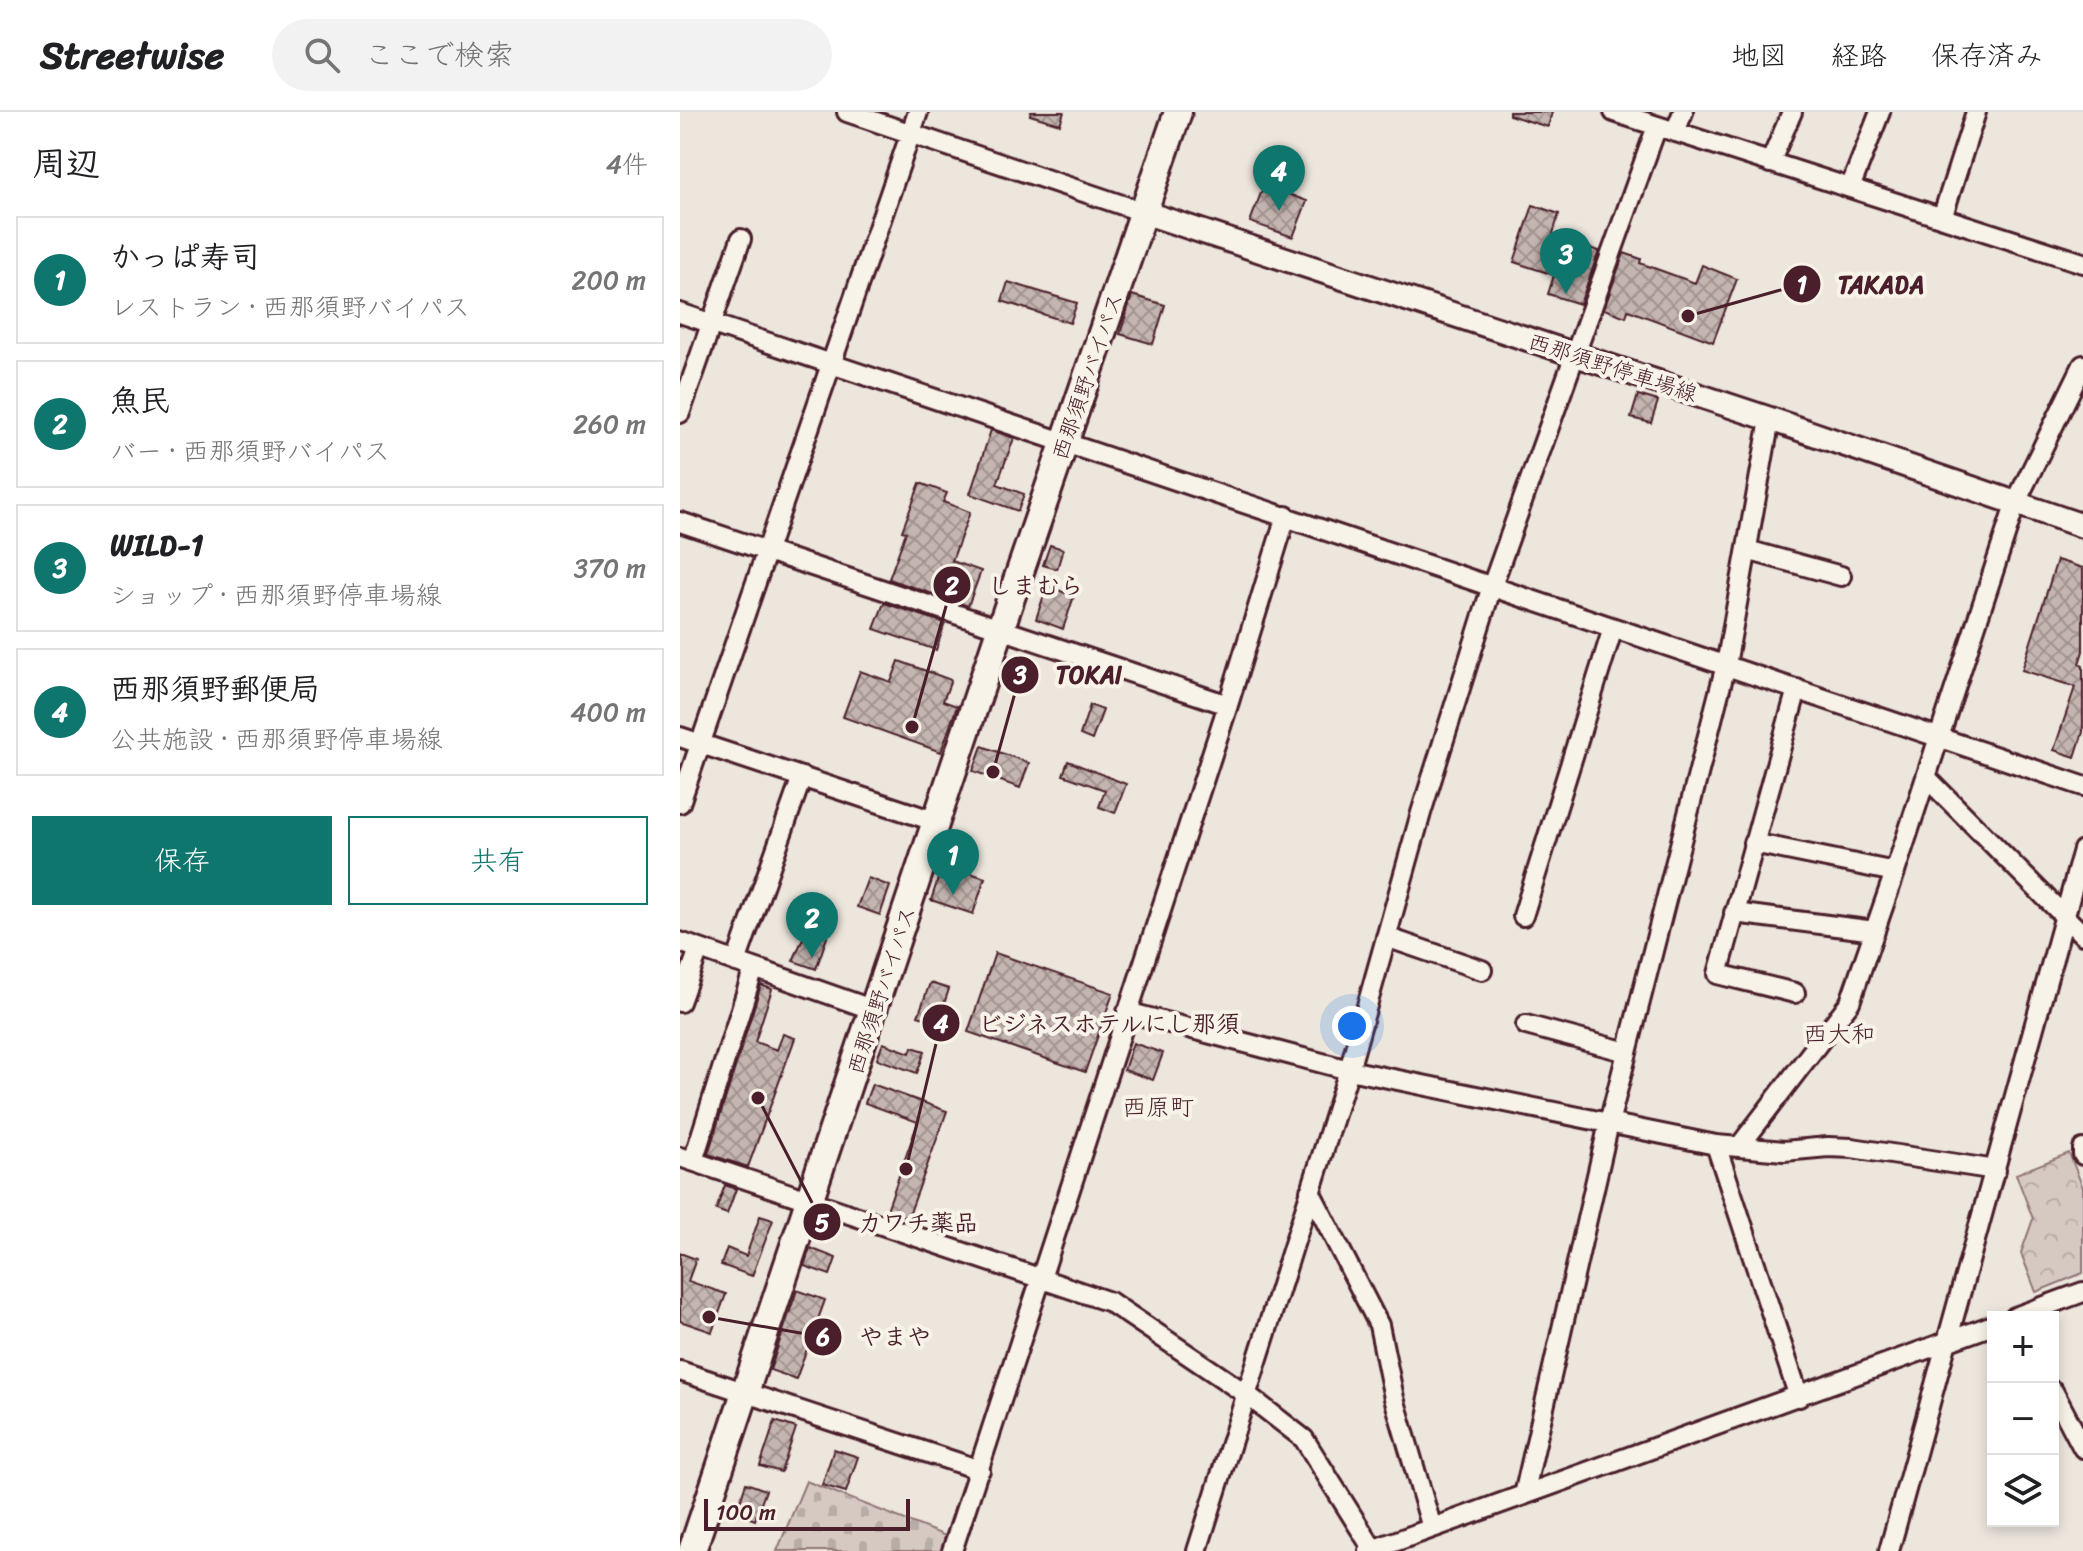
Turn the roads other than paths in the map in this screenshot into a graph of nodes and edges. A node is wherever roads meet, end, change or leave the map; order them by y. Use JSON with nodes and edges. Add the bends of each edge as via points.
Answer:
{"nodes":[{"id":1,"x":847,"y":112,"type":"edge"},
{"id":2,"x":918,"y":112,"type":"edge"},
{"id":3,"x":1178,"y":112,"type":"edge"},
{"id":4,"x":1614,"y":112,"type":"edge"},
{"id":5,"x":1683,"y":112,"type":"edge"},
{"id":6,"x":1792,"y":112,"type":"edge"},
{"id":7,"x":1880,"y":112,"type":"edge"},
{"id":8,"x":1976,"y":112,"type":"edge"},
{"id":9,"x":1666,"y":129,"type":"junction"},
{"id":10,"x":911,"y":134,"type":"junction"},
{"id":11,"x":1770,"y":163,"type":"junction"},
{"id":12,"x":1850,"y":188,"type":"junction"},
{"id":13,"x":1143,"y":212,"type":"junction"},
{"id":14,"x":1942,"y":218,"type":"junction"},
{"id":15,"x":741,"y":239,"type":"dead end"},
{"id":16,"x":2083,"y":263,"type":"edge"},
{"id":17,"x":680,"y":313,"type":"edge"},
{"id":18,"x":711,"y":323,"type":"junction"},
{"id":19,"x":1574,"y":354,"type":"junction"},
{"id":20,"x":830,"y":361,"type":"junction"},
{"id":21,"x":2083,"y":365,"type":"edge"},
{"id":22,"x":680,"y":413,"type":"edge"},
{"id":23,"x":1770,"y":419,"type":"junction"},
{"id":24,"x":1065,"y":441,"type":"junction"},
{"id":25,"x":2016,"y":502,"type":"junction"},
{"id":26,"x":1286,"y":516,"type":"junction"},
{"id":27,"x":680,"y":522,"type":"edge"},
{"id":28,"x":2083,"y":526,"type":"edge"},
{"id":29,"x":1747,"y":550,"type":"junction"},
{"id":30,"x":767,"y":551,"type":"junction"},
{"id":31,"x":1841,"y":576,"type":"dead end"},
{"id":32,"x":1492,"y":586,"type":"junction"},
{"id":33,"x":1001,"y":627,"type":"junction"},
{"id":34,"x":1613,"y":628,"type":"junction"},
{"id":35,"x":1726,"y":665,"type":"junction"},
{"id":36,"x":1797,"y":689,"type":"junction"},
{"id":37,"x":1228,"y":705,"type":"junction"},
{"id":38,"x":1938,"y":736,"type":"junction"},
{"id":39,"x":680,"y":737,"type":"edge"},
{"id":40,"x":700,"y":744,"type":"junction"},
{"id":41,"x":802,"y":777,"type":"junction"},
{"id":42,"x":1926,"y":777,"type":"junction"},
{"id":43,"x":2083,"y":786,"type":"edge"},
{"id":44,"x":680,"y":803,"type":"edge"},
{"id":45,"x":937,"y":822,"type":"junction"},
{"id":46,"x":1753,"y":843,"type":"junction"},
{"id":47,"x":2083,"y":850,"type":"edge"},
{"id":48,"x":1895,"y":872,"type":"junction"},
{"id":49,"x":1734,"y":913,"type":"junction"},
{"id":50,"x":1523,"y":916,"type":"dead end"},
{"id":51,"x":2065,"y":917,"type":"junction"},
{"id":52,"x":1875,"y":931,"type":"junction"},
{"id":53,"x":2083,"y":935,"type":"edge"},
{"id":54,"x":1386,"y":937,"type":"junction"},
{"id":55,"x":680,"y":942,"type":"edge"},
{"id":56,"x":699,"y":949,"type":"junction"},
{"id":57,"x":745,"y":965,"type":"junction"},
{"id":58,"x":1482,"y":970,"type":"dead end"},
{"id":59,"x":1795,"y":993,"type":"dead end"},
{"id":60,"x":680,"y":1002,"type":"edge"},
{"id":61,"x":874,"y":1010,"type":"junction"},
{"id":62,"x":1127,"y":1012,"type":"junction"},
{"id":63,"x":1526,"y":1025,"type":"dead end"},
{"id":64,"x":1627,"y":1052,"type":"junction"},
{"id":65,"x":1349,"y":1070,"type":"junction"},
{"id":66,"x":1609,"y":1123,"type":"junction"},
{"id":67,"x":1716,"y":1145,"type":"junction"},
{"id":68,"x":1739,"y":1147,"type":"junction"},
{"id":69,"x":2083,"y":1149,"type":"edge"},
{"id":70,"x":2083,"y":1155,"type":"edge"},
{"id":71,"x":686,"y":1159,"type":"edge"},
{"id":72,"x":1996,"y":1170,"type":"junction"},
{"id":73,"x":1310,"y":1191,"type":"junction"},
{"id":74,"x":811,"y":1200,"type":"junction"},
{"id":75,"x":1040,"y":1278,"type":"junction"},
{"id":76,"x":2083,"y":1292,"type":"edge"},
{"id":77,"x":2036,"y":1311,"type":"edge"},
{"id":78,"x":1987,"y":1327,"type":"edge"},
{"id":79,"x":1949,"y":1341,"type":"junction"},
{"id":80,"x":680,"y":1371,"type":"edge"},
{"id":81,"x":746,"y":1394,"type":"junction"},
{"id":82,"x":1246,"y":1394,"type":"junction"},
{"id":83,"x":1799,"y":1397,"type":"junction"},
{"id":84,"x":2059,"y":1402,"type":"edge"},
{"id":85,"x":2083,"y":1448,"type":"edge"},
{"id":86,"x":980,"y":1470,"type":"junction"},
{"id":87,"x":1524,"y":1495,"type":"junction"},
{"id":88,"x":1432,"y":1528,"type":"junction"},
{"id":89,"x":1373,"y":1550,"type":"edge"},
{"id":90,"x":692,"y":1551,"type":"edge"},
{"id":91,"x":952,"y":1551,"type":"edge"},
{"id":92,"x":1197,"y":1551,"type":"edge"},
{"id":93,"x":1889,"y":1551,"type":"edge"}],
"edges":[{"from":1,"to":10,"type":"street"},
{"from":2,"to":10,"type":"street"},
{"from":3,"to":13,"type":"highway","name":"西那須野バイパス"},
{"from":4,"to":9,"type":"street"},
{"from":5,"to":9,"type":"street"},
{"from":6,"to":11,"type":"street"},
{"from":7,"to":12,"type":"street"},
{"from":8,"to":14,"type":"street"},
{"from":9,"to":11,"type":"street"},
{"from":9,"to":19,"type":"street"},
{"from":10,"to":13,"type":"street"},
{"from":10,"to":20,"type":"street"},
{"from":11,"to":12,"type":"street"},
{"from":12,"to":14,"type":"street"},
{"from":13,"to":19,"type":"main road","name":"西那須野停車場線"},
{"from":13,"to":24,"type":"highway","name":"西那須野バイパス"},
{"from":14,"to":16,"type":"street"},
{"from":15,"to":18,"type":"street"},
{"from":17,"to":18,"type":"street"},
{"from":18,"to":20,"type":"street"},
{"from":18,"to":22,"type":"street"},
{"from":19,"to":23,"type":"main road","name":"西那須野停車場線"},
{"from":19,"to":32,"type":"street"},
{"from":20,"to":24,"type":"street"},
{"from":20,"to":30,"type":"street"},
{"from":21,"to":25,"type":"street"},
{"from":23,"to":25,"type":"main road","name":"西那須野停車場線"},
{"from":23,"to":29,"type":"street"},
{"from":24,"to":26,"type":"street"},
{"from":24,"to":33,"type":"highway","name":"西那須野バイパス"},
{"from":25,"to":28,"type":"main road","name":"西那須野停車場線"},
{"from":25,"to":38,"type":"street"},
{"from":26,"to":32,"type":"street"},
{"from":26,"to":37,"type":"street"},
{"from":27,"to":30,"type":"street"},
{"from":29,"to":31,"type":"street"},
{"from":29,"to":35,"type":"street"},
{"from":30,"to":33,"type":"street"},
{"from":30,"to":40,"type":"street"},
{"from":32,"to":34,"type":"street"},
{"from":32,"to":54,"type":"street"},
{"from":33,"to":37,"type":"street"},
{"from":33,"to":45,"type":"highway","name":"西那須野バイパス"},
{"from":34,"to":35,"type":"street"},
{"from":34,"to":50,"type":"street"},
{"from":35,"to":36,"type":"street"},
{"from":35,"to":64,"type":"street"},
{"from":36,"to":38,"type":"street"},
{"from":36,"to":46,"type":"street"},
{"from":37,"to":62,"type":"street"},
{"from":38,"to":42,"type":"street"},
{"from":38,"to":43,"type":"street"},
{"from":39,"to":40,"type":"street"},
{"from":40,"to":41,"type":"street"},
{"from":40,"to":44,"type":"street"},
{"from":41,"to":45,"type":"street"},
{"from":41,"to":57,"type":"street"},
{"from":42,"to":48,"type":"street"},
{"from":42,"to":51,"type":"street"},
{"from":45,"to":61,"type":"highway","name":"西那須野バイパス"},
{"from":46,"to":48,"type":"street"},
{"from":46,"to":49,"type":"street"},
{"from":47,"to":51,"type":"street"},
{"from":48,"to":52,"type":"street"},
{"from":49,"to":52,"type":"street"},
{"from":49,"to":59,"type":"street","via":[[1718,974]]},
{"from":51,"to":53,"type":"street"},
{"from":51,"to":72,"type":"street"},
{"from":52,"to":68,"type":"street","via":[[1844,1010]]},
{"from":54,"to":58,"type":"street"},
{"from":54,"to":65,"type":"street"},
{"from":55,"to":56,"type":"street"},
{"from":56,"to":57,"type":"street"},
{"from":56,"to":60,"type":"street"},
{"from":57,"to":61,"type":"street"},
{"from":57,"to":71,"type":"street"},
{"from":61,"to":74,"type":"highway","name":"西那須野バイパス"},
{"from":62,"to":65,"type":"street"},
{"from":62,"to":75,"type":"street"},
{"from":63,"to":64,"type":"street"},
{"from":64,"to":66,"type":"street"},
{"from":65,"to":66,"type":"street"},
{"from":65,"to":73,"type":"street"},
{"from":66,"to":67,"type":"street"},
{"from":66,"to":87,"type":"street"},
{"from":67,"to":68,"type":"street"},
{"from":67,"to":83,"type":"street"},
{"from":68,"to":72,"type":"street","via":[[1852,1148]]},
{"from":69,"to":70,"type":"street"},
{"from":71,"to":74,"type":"street"},
{"from":72,"to":79,"type":"street"},
{"from":73,"to":82,"type":"street"},
{"from":73,"to":88,"type":"street","via":[[1379,1325]]},
{"from":74,"to":75,"type":"street"},
{"from":74,"to":81,"type":"highway","name":"西那須野バイパス"},
{"from":75,"to":82,"type":"street","via":[[1110,1302]]},
{"from":75,"to":86,"type":"street"},
{"from":76,"to":77,"type":"street"},
{"from":78,"to":79,"type":"street"},
{"from":79,"to":83,"type":"street"},
{"from":79,"to":93,"type":"street"},
{"from":80,"to":81,"type":"street"},
{"from":81,"to":86,"type":"street"},
{"from":81,"to":90,"type":"highway","name":"西那須野バイパス"},
{"from":82,"to":89,"type":"street","via":[[1304,1439]]},
{"from":82,"to":92,"type":"street"},
{"from":83,"to":87,"type":"street"},
{"from":84,"to":85,"type":"street"},
{"from":86,"to":91,"type":"street"},
{"from":87,"to":88,"type":"street"},
{"from":88,"to":89,"type":"street"}]}
